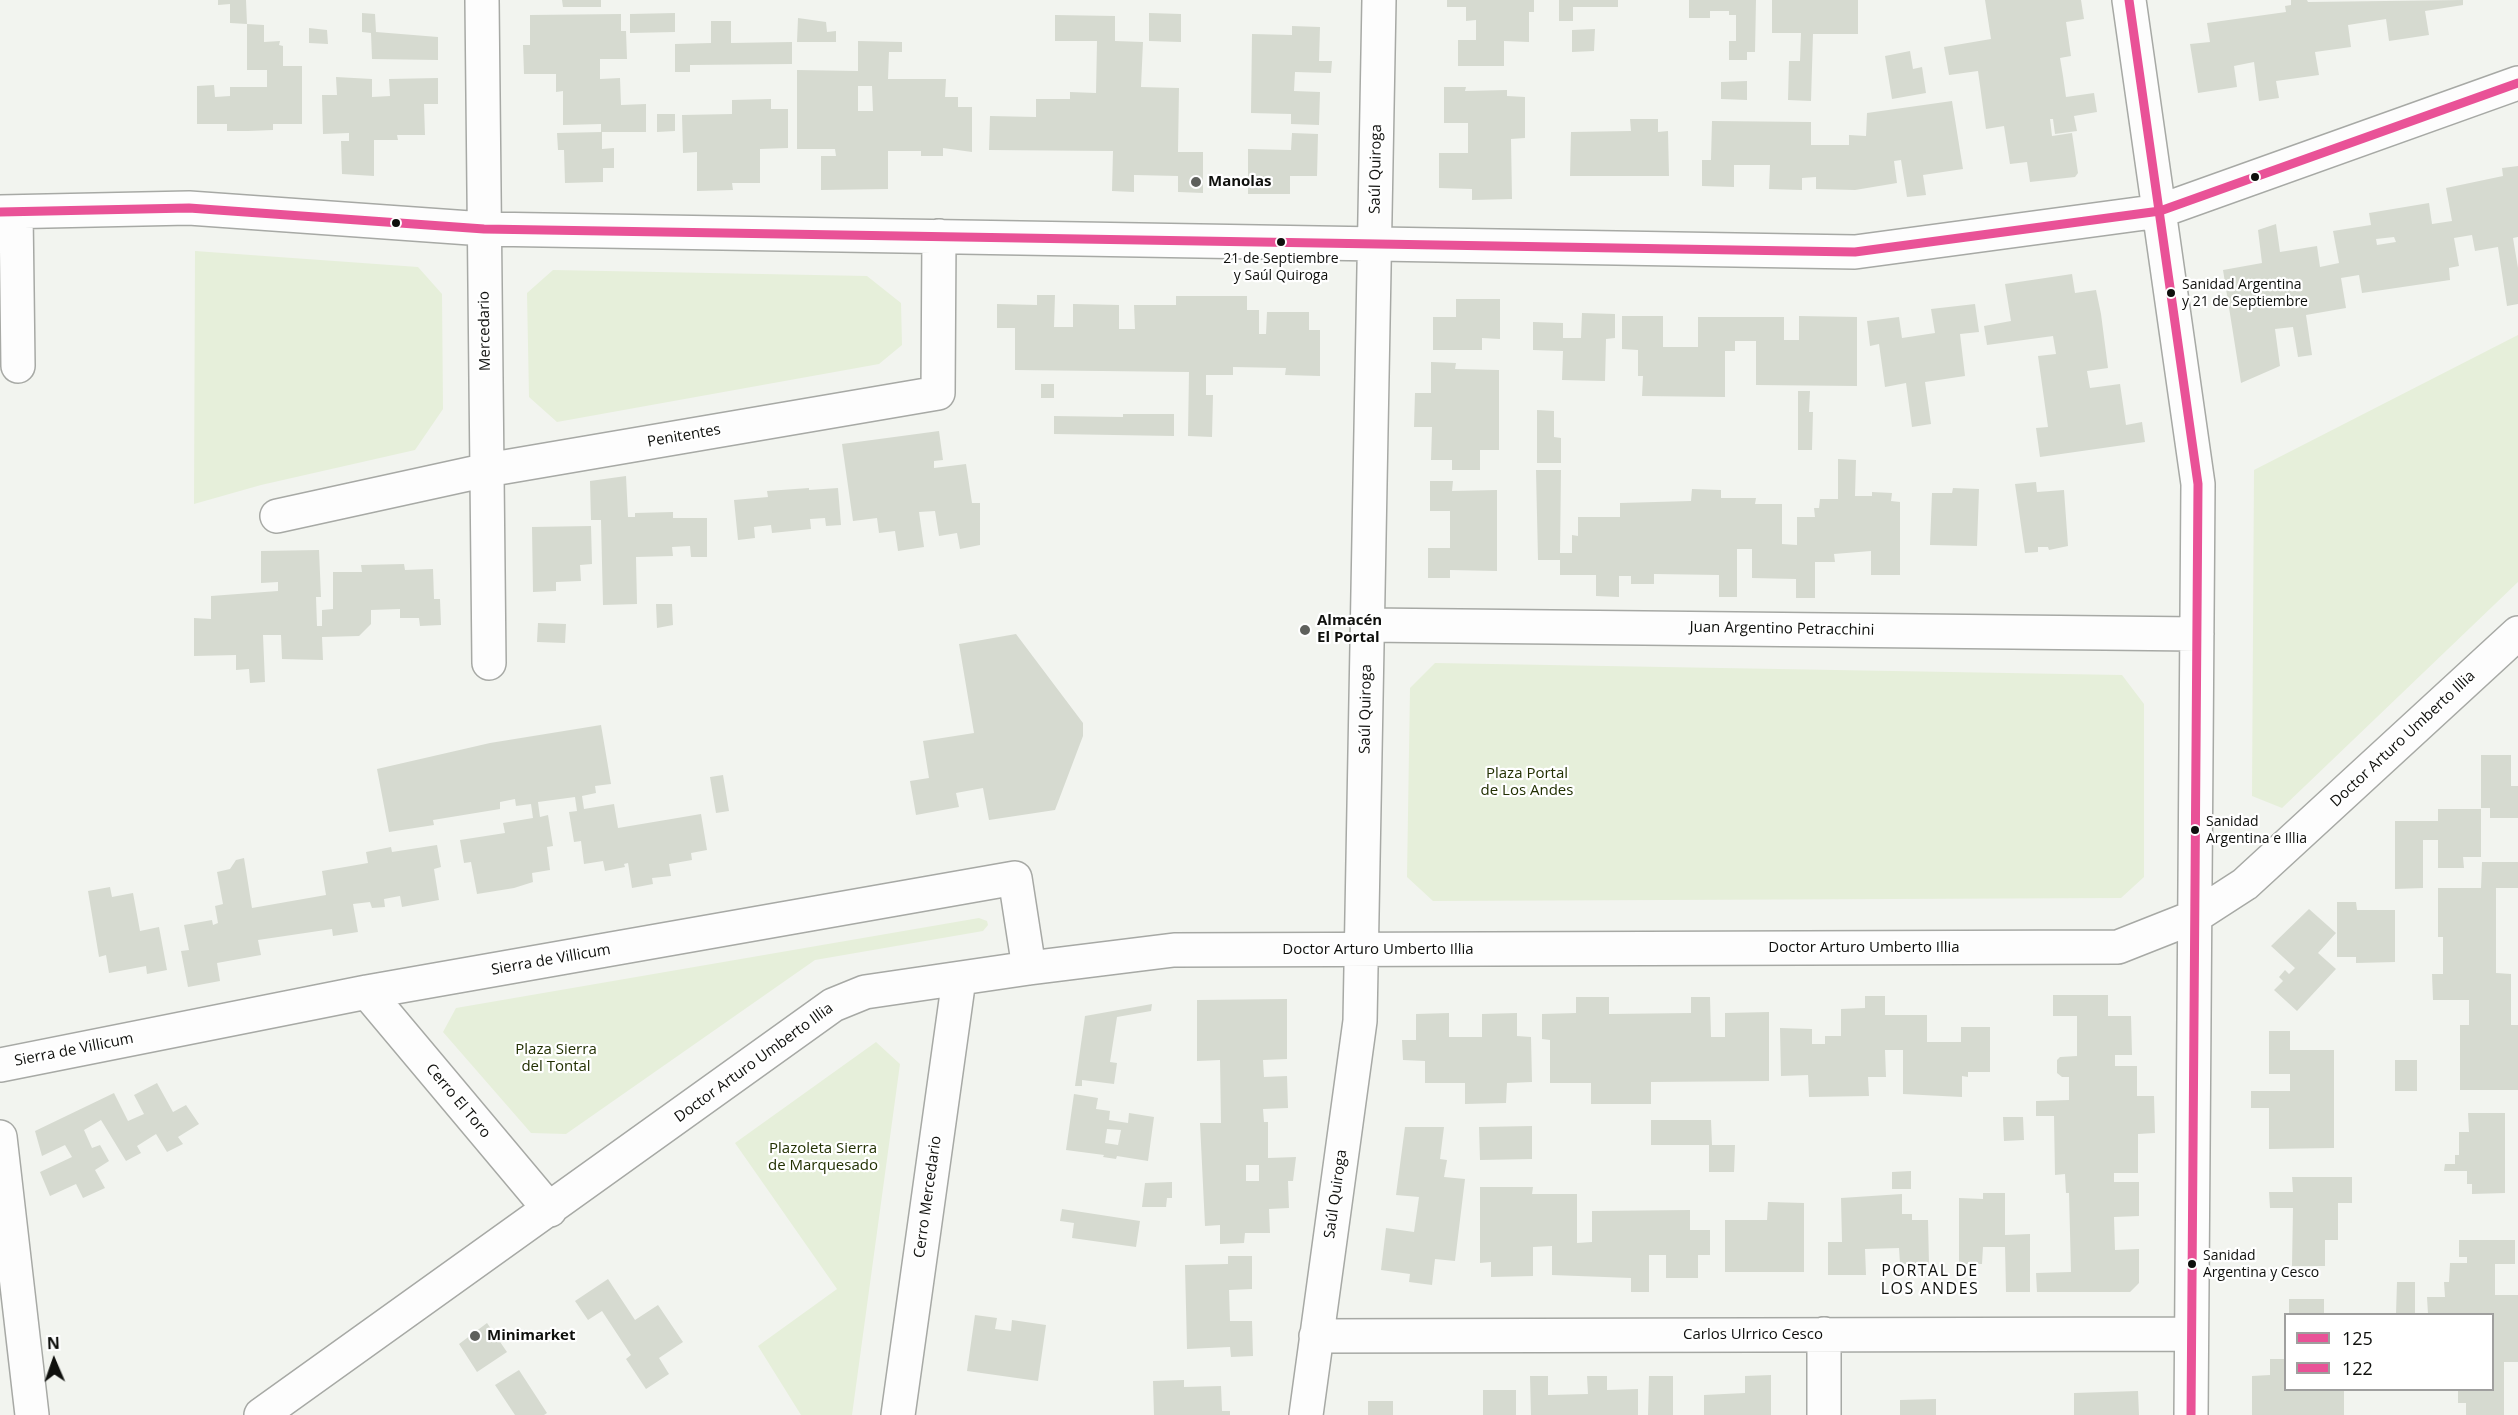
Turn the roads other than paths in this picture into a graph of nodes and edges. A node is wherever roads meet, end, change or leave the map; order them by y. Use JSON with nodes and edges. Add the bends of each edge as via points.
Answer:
{"nodes":[{"id":1,"x":482,"y":0,"type":"edge"},
{"id":2,"x":1379,"y":0,"type":"edge"},
{"id":3,"x":2129,"y":0,"type":"edge"},
{"id":4,"x":2518,"y":83,"type":"edge"},
{"id":5,"x":2160,"y":211,"type":"junction"},
{"id":6,"x":8,"y":212,"type":"edge"},
{"id":7,"x":484,"y":229,"type":"junction"},
{"id":8,"x":939,"y":236,"type":"junction"},
{"id":9,"x":1374,"y":245,"type":"junction"},
{"id":10,"x":18,"y":366,"type":"dead end"},
{"id":11,"x":487,"y":470,"type":"junction"},
{"id":12,"x":277,"y":516,"type":"dead end"},
{"id":13,"x":1367,"y":625,"type":"junction"},
{"id":14,"x":2518,"y":633,"type":"edge"},
{"id":15,"x":2197,"y":634,"type":"junction"},
{"id":16,"x":489,"y":663,"type":"dead end"},
{"id":17,"x":2194,"y":917,"type":"junction"},
{"id":18,"x":1361,"y":950,"type":"junction"},
{"id":19,"x":1029,"y":968,"type":"junction"},
{"id":20,"x":959,"y":979,"type":"junction"},
{"id":21,"x":367,"y":992,"type":"junction"},
{"id":22,"x":0,"y":1065,"type":"edge"},
{"id":23,"x":0,"y":1137,"type":"edge"},
{"id":24,"x":550,"y":1210,"type":"junction"},
{"id":25,"x":1824,"y":1334,"type":"junction"},
{"id":26,"x":2190,"y":1334,"type":"junction"},
{"id":27,"x":1316,"y":1336,"type":"junction"},
{"id":28,"x":32,"y":1415,"type":"edge"},
{"id":29,"x":261,"y":1415,"type":"edge"},
{"id":30,"x":898,"y":1415,"type":"edge"},
{"id":31,"x":1306,"y":1415,"type":"edge"},
{"id":32,"x":1824,"y":1415,"type":"edge"},
{"id":33,"x":2191,"y":1415,"type":"edge"}],
"edges":[{"from":1,"to":7,"type":"street","name":"Mercedario"},
{"from":2,"to":9,"type":"street","name":"Saúl Quiroga"},
{"from":3,"to":5,"type":"street"},
{"from":4,"to":5,"type":"street"},
{"from":5,"to":9,"type":"street","via":[[1855,252]]},
{"from":5,"to":15,"type":"street","via":[[2198,484]]},
{"from":6,"to":7,"type":"street","via":[[189,208]]},
{"from":6,"to":10,"type":"street"},
{"from":7,"to":8,"type":"street"},
{"from":7,"to":11,"type":"street","name":"Mercedario"},
{"from":8,"to":9,"type":"street"},
{"from":8,"to":11,"type":"street","name":"Penitentes","via":[[938,393]]},
{"from":9,"to":13,"type":"street","name":"Saúl Quiroga"},
{"from":11,"to":12,"type":"street","name":"Penitentes"},
{"from":11,"to":16,"type":"street","name":"Mercedario"},
{"from":13,"to":15,"type":"street","name":"Juan Argentino Petracchini"},
{"from":13,"to":18,"type":"street","name":"Saúl Quiroga"},
{"from":14,"to":17,"type":"street","name":"Doctor Arturo Umberto Illia","via":[[2245,884]]},
{"from":15,"to":17,"type":"street"},
{"from":17,"to":18,"type":"street","name":"Doctor Arturo Umberto Illia","via":[[2118,947]]},
{"from":17,"to":26,"type":"street"},
{"from":18,"to":19,"type":"street","name":"Doctor Arturo Umberto Illia","via":[[1174,950]]},
{"from":18,"to":27,"type":"street","name":"Saúl Quiroga","via":[[1360,1021]]},
{"from":19,"to":20,"type":"street","name":"Doctor Arturo Umberto Illia"},
{"from":19,"to":21,"type":"street","name":"Sierra de Villicum","via":[[1015,878]]},
{"from":20,"to":24,"type":"street","name":"Doctor Arturo Umberto Illia","via":[[865,992],[833,1005]]},
{"from":20,"to":30,"type":"street","name":"Cerro Mercedario"},
{"from":21,"to":22,"type":"street","name":"Sierra de Villicum"},
{"from":21,"to":24,"type":"street","name":"Cerro El Toro"},
{"from":23,"to":28,"type":"street"},
{"from":24,"to":29,"type":"street","name":"Doctor Arturo Umberto Illia"},
{"from":25,"to":26,"type":"street","name":"Carlos Ulrrico Cesco"},
{"from":25,"to":27,"type":"street","name":"Carlos Ulrrico Cesco"},
{"from":25,"to":32,"type":"street"},
{"from":26,"to":33,"type":"street"},
{"from":27,"to":31,"type":"street","name":"Saúl Quiroga"}]}
